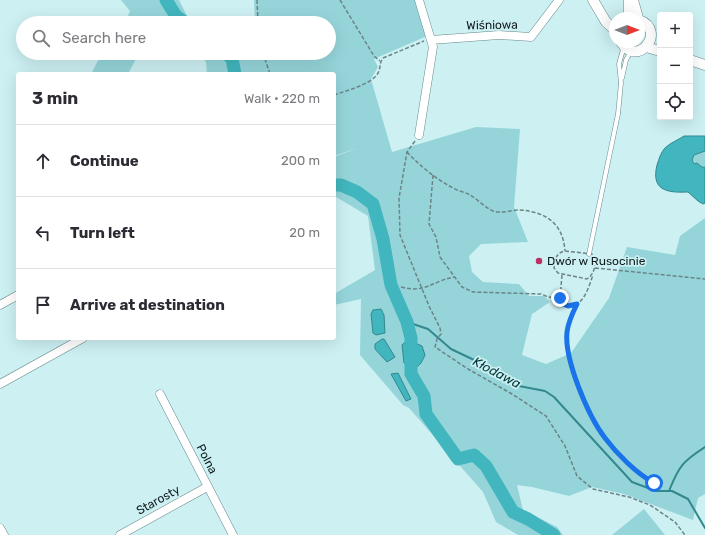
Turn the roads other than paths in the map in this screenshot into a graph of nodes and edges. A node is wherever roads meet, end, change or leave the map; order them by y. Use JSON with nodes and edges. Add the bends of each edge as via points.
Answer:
{"nodes":[{"id":1,"x":419,"y":0,"type":"edge"},
{"id":2,"x":559,"y":0,"type":"edge"},
{"id":3,"x":594,"y":0,"type":"edge"},
{"id":4,"x":629,"y":0,"type":"edge"},
{"id":5,"x":633,"y":0,"type":"edge"},
{"id":6,"x":630,"y":12,"type":"edge"},
{"id":7,"x":636,"y":12,"type":"edge"},
{"id":8,"x":609,"y":16,"type":"edge"},
{"id":9,"x":645,"y":24,"type":"edge"},
{"id":10,"x":609,"y":25,"type":"edge"},
{"id":11,"x":651,"y":38,"type":"junction"},
{"id":12,"x":432,"y":40,"type":"junction"},
{"id":13,"x":657,"y":42,"type":"edge"},
{"id":14,"x":646,"y":47,"type":"joint"},
{"id":15,"x":624,"y":48,"type":"edge"},
{"id":16,"x":625,"y":48,"type":"edge"},
{"id":17,"x":631,"y":48,"type":"edge"},
{"id":18,"x":644,"y":48,"type":"edge"},
{"id":19,"x":657,"y":50,"type":"edge"},
{"id":20,"x":693,"y":61,"type":"edge"},
{"id":21,"x":705,"y":65,"type":"edge"},
{"id":22,"x":621,"y":83,"type":"junction"},
{"id":23,"x":419,"y":135,"type":"road end"},
{"id":24,"x":589,"y":254,"type":"road end"},
{"id":25,"x":16,"y":296,"type":"edge"},
{"id":26,"x":0,"y":305,"type":"edge"},
{"id":27,"x":80,"y":340,"type":"edge"},
{"id":28,"x":0,"y":384,"type":"edge"},
{"id":29,"x":160,"y":394,"type":"dead end"},
{"id":30,"x":207,"y":486,"type":"junction"},
{"id":31,"x":0,"y":528,"type":"edge"},
{"id":32,"x":4,"y":535,"type":"edge"},
{"id":33,"x":120,"y":535,"type":"edge"},
{"id":34,"x":233,"y":535,"type":"edge"}],
"edges":[{"from":1,"to":12,"type":"street"},
{"from":2,"to":12,"type":"street","name":"Wiśniowa","via":[[531,37],[499,35]]},
{"from":3,"to":8,"type":"street"},
{"from":3,"to":10,"type":"street"},
{"from":4,"to":6,"type":"street"},
{"from":5,"to":7,"type":"street"},
{"from":9,"to":11,"type":"street"},
{"from":11,"to":13,"type":"street"},
{"from":11,"to":14,"type":"street"},
{"from":12,"to":23,"type":"street"},
{"from":14,"to":19,"type":"street"},
{"from":15,"to":22,"type":"lane","via":[[619,64]]},
{"from":16,"to":22,"type":"lane","via":[[626,60]]},
{"from":17,"to":18,"type":"street","via":[[639,51]]},
{"from":20,"to":21,"type":"street"},
{"from":22,"to":24,"type":"lane","via":[[618,114]]},
{"from":25,"to":26,"type":"street"},
{"from":27,"to":28,"type":"street"},
{"from":29,"to":30,"type":"street","name":"Polna"},
{"from":30,"to":33,"type":"street","name":"Starosty"},
{"from":30,"to":34,"type":"street","name":"Polna"},
{"from":31,"to":32,"type":"street"}]}
